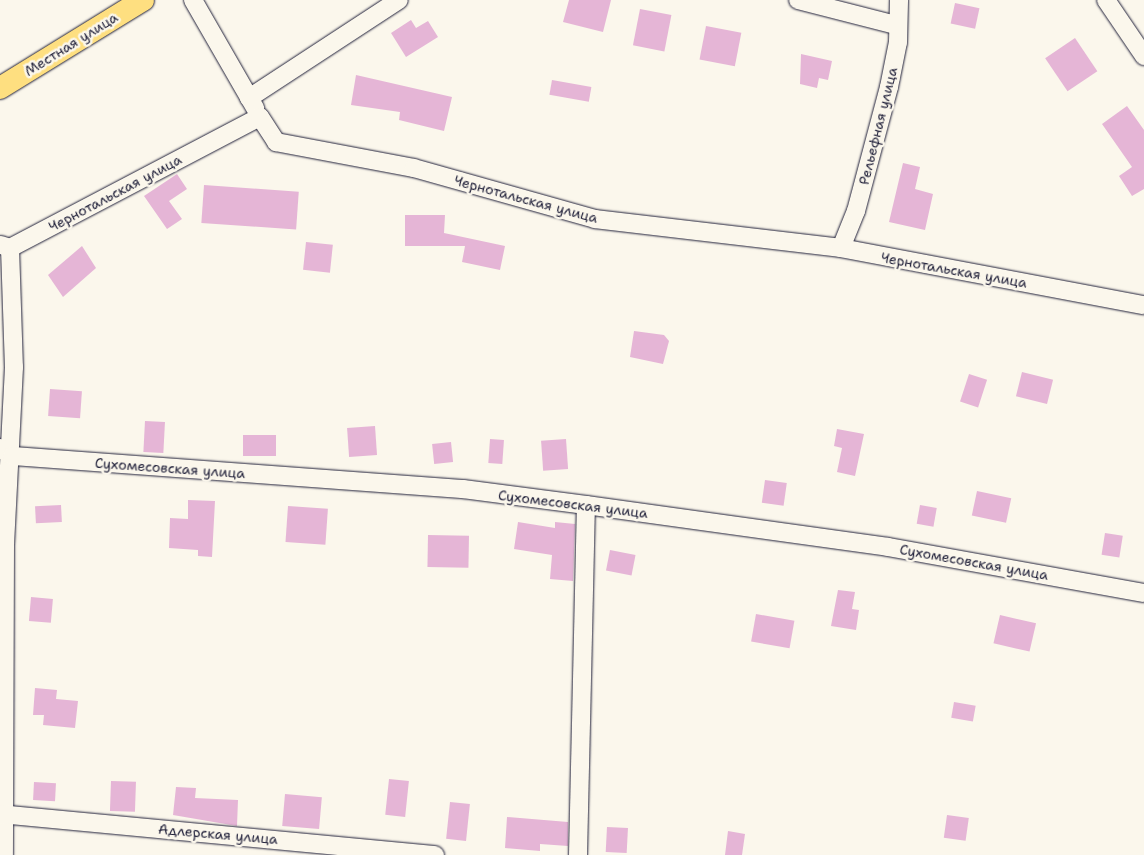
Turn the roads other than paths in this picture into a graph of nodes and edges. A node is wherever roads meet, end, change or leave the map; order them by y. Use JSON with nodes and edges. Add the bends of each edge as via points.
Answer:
{"nodes":[{"id":1,"x":143,"y":0,"type":"edge"},
{"id":2,"x":193,"y":0,"type":"edge"},
{"id":3,"x":399,"y":0,"type":"edge"},
{"id":4,"x":798,"y":0,"type":"edge"},
{"id":5,"x":899,"y":0,"type":"edge"},
{"id":6,"x":1106,"y":0,"type":"edge"},
{"id":7,"x":896,"y":25,"type":"junction"},
{"id":8,"x":1144,"y":56,"type":"edge"},
{"id":9,"x":0,"y":88,"type":"edge"},
{"id":10,"x":249,"y":98,"type":"junction"},
{"id":11,"x":260,"y":117,"type":"junction"},
{"id":12,"x":5,"y":247,"type":"edge"},
{"id":13,"x":841,"y":248,"type":"junction"},
{"id":14,"x":1144,"y":305,"type":"edge"},
{"id":15,"x":6,"y":452,"type":"edge"},
{"id":16,"x":586,"y":505,"type":"junction"},
{"id":17,"x":1144,"y":593,"type":"edge"},
{"id":18,"x":2,"y":814,"type":"edge"},
{"id":19,"x":4,"y":855,"type":"edge"},
{"id":20,"x":435,"y":855,"type":"edge"},
{"id":21,"x":578,"y":855,"type":"edge"}],
"edges":[{"from":1,"to":9,"type":"main road","name":"Местная улица"},
{"from":2,"to":10,"type":"street"},
{"from":3,"to":10,"type":"street"},
{"from":4,"to":7,"type":"street"},
{"from":5,"to":7,"type":"street","name":"Рельефная улица"},
{"from":6,"to":8,"type":"street"},
{"from":7,"to":13,"type":"street","name":"Рельефная улица","via":[[898,42],[871,162]]},
{"from":10,"to":11,"type":"street"},
{"from":11,"to":12,"type":"street","name":"Чернотальская улица"},
{"from":11,"to":13,"type":"street","name":"Чернотальская улица","via":[[276,142],[414,168],[594,219]]},
{"from":12,"to":15,"type":"street"},
{"from":13,"to":14,"type":"street","name":"Чернотальская улица"},
{"from":15,"to":16,"type":"street","name":"Сухомесовская улица","via":[[463,489]]},
{"from":15,"to":18,"type":"street"},
{"from":16,"to":17,"type":"street","name":"Сухомесовская улица","via":[[888,547]]},
{"from":16,"to":21,"type":"street"},
{"from":18,"to":19,"type":"street"},
{"from":18,"to":20,"type":"street","name":"Адлерская улица"}]}
